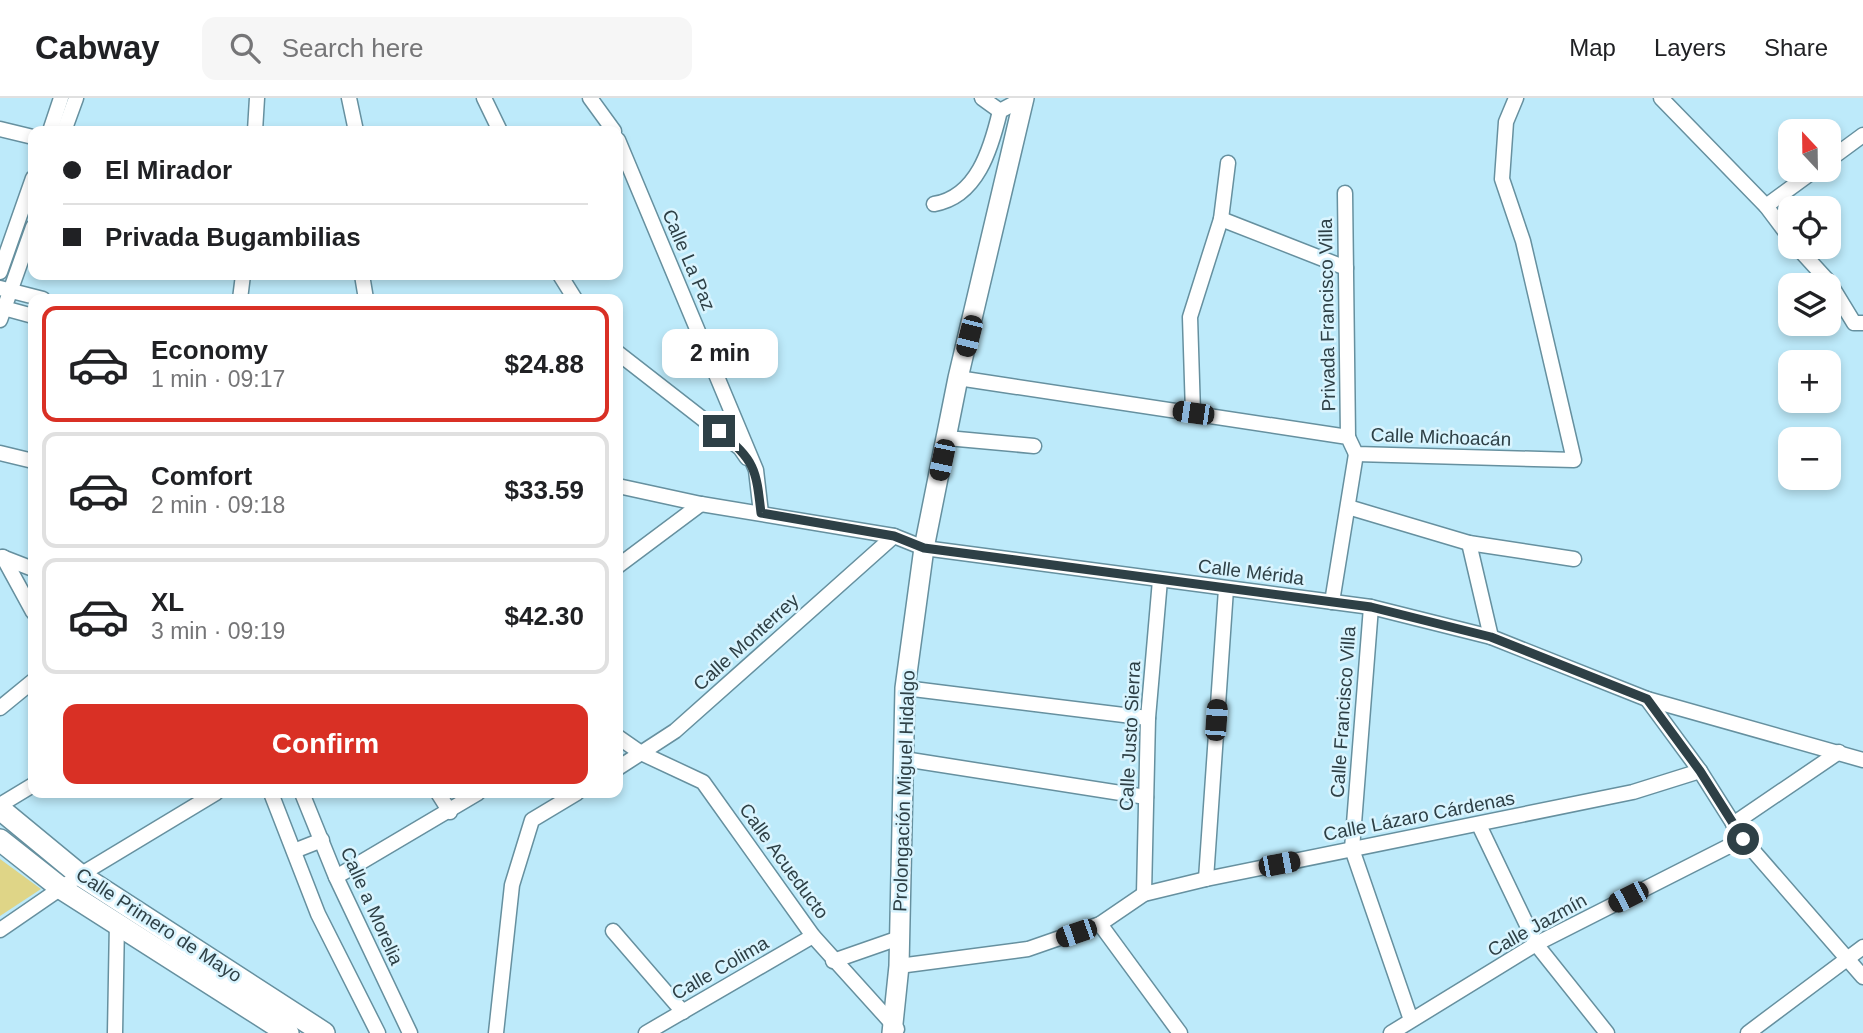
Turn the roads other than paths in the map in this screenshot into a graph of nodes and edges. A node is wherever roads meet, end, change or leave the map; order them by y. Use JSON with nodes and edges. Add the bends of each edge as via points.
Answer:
{"nodes":[{"id":1,"x":61,"y":98,"type":"edge"},
{"id":2,"x":76,"y":98,"type":"edge"},
{"id":3,"x":257,"y":98,"type":"edge"},
{"id":4,"x":349,"y":98,"type":"edge"},
{"id":5,"x":484,"y":98,"type":"edge"},
{"id":6,"x":590,"y":98,"type":"edge"},
{"id":7,"x":982,"y":98,"type":"edge"},
{"id":8,"x":1024,"y":98,"type":"edge"},
{"id":9,"x":1516,"y":98,"type":"edge"},
{"id":10,"x":1661,"y":98,"type":"edge"},
{"id":11,"x":1000,"y":111,"type":"junction"},
{"id":12,"x":52,"y":126,"type":"edge"},
{"id":13,"x":66,"y":126,"type":"edge"},
{"id":14,"x":255,"y":126,"type":"edge"},
{"id":15,"x":355,"y":126,"type":"edge"},
{"id":16,"x":498,"y":126,"type":"edge"},
{"id":17,"x":610,"y":126,"type":"edge"},
{"id":18,"x":0,"y":129,"type":"edge"},
{"id":19,"x":1863,"y":135,"type":"edge"},
{"id":20,"x":28,"y":136,"type":"edge"},
{"id":21,"x":1841,"y":151,"type":"edge"},
{"id":22,"x":623,"y":152,"type":"edge"},
{"id":23,"x":1228,"y":163,"type":"dead end"},
{"id":24,"x":1799,"y":182,"type":"edge"},
{"id":25,"x":28,"y":192,"type":"edge"},
{"id":26,"x":1345,"y":192,"type":"dead end"},
{"id":27,"x":934,"y":204,"type":"dead end"},
{"id":28,"x":1766,"y":206,"type":"junction"},
{"id":29,"x":1222,"y":219,"type":"junction"},
{"id":30,"x":1778,"y":222,"type":"edge"},
{"id":31,"x":28,"y":238,"type":"edge"},
{"id":32,"x":1808,"y":259,"type":"edge"},
{"id":33,"x":1346,"y":268,"type":"junction"},
{"id":34,"x":0,"y":272,"type":"edge"},
{"id":35,"x":6,"y":290,"type":"edge"},
{"id":36,"x":28,"y":295,"type":"edge"},
{"id":37,"x":2,"y":312,"type":"edge"},
{"id":38,"x":28,"y":315,"type":"edge"},
{"id":39,"x":1863,"y":323,"type":"edge"},
{"id":40,"x":623,"y":357,"type":"edge"},
{"id":41,"x":958,"y":378,"type":"junction"},
{"id":42,"x":1193,"y":413,"type":"junction"},
{"id":43,"x":1348,"y":437,"type":"junction"},
{"id":44,"x":947,"y":438,"type":"junction"},
{"id":45,"x":1034,"y":446,"type":"dead end"},
{"id":46,"x":0,"y":453,"type":"edge"},
{"id":47,"x":1356,"y":454,"type":"junction"},
{"id":48,"x":28,"y":460,"type":"edge"},
{"id":49,"x":756,"y":470,"type":"junction"},
{"id":50,"x":623,"y":487,"type":"edge"},
{"id":51,"x":701,"y":504,"type":"junction"},
{"id":52,"x":1348,"y":507,"type":"junction"},
{"id":53,"x":761,"y":513,"type":"junction"},
{"id":54,"x":894,"y":536,"type":"junction"},
{"id":55,"x":1469,"y":543,"type":"junction"},
{"id":56,"x":924,"y":548,"type":"junction"},
{"id":57,"x":1,"y":558,"type":"edge"},
{"id":58,"x":1574,"y":559,"type":"dead end"},
{"id":59,"x":623,"y":562,"type":"edge"},
{"id":60,"x":28,"y":567,"type":"edge"},
{"id":61,"x":1160,"y":580,"type":"junction"},
{"id":62,"x":1226,"y":589,"type":"junction"},
{"id":63,"x":1332,"y":602,"type":"junction"},
{"id":64,"x":28,"y":604,"type":"edge"},
{"id":65,"x":1371,"y":607,"type":"junction"},
{"id":66,"x":1491,"y":637,"type":"junction"},
{"id":67,"x":28,"y":685,"type":"edge"},
{"id":68,"x":905,"y":688,"type":"junction"},
{"id":69,"x":1647,"y":699,"type":"junction"},
{"id":70,"x":0,"y":708,"type":"edge"},
{"id":71,"x":1148,"y":718,"type":"junction"},
{"id":72,"x":623,"y":740,"type":"edge"},
{"id":73,"x":1839,"y":752,"type":"junction"},
{"id":74,"x":641,"y":753,"type":"junction"},
{"id":75,"x":904,"y":759,"type":"junction"},
{"id":76,"x":1863,"y":760,"type":"edge"},
{"id":77,"x":623,"y":765,"type":"edge"},
{"id":78,"x":1700,"y":771,"type":"junction"},
{"id":79,"x":28,"y":788,"type":"edge"},
{"id":80,"x":1146,"y":797,"type":"junction"},
{"id":81,"x":208,"y":798,"type":"edge"},
{"id":82,"x":273,"y":798,"type":"edge"},
{"id":83,"x":304,"y":798,"type":"edge"},
{"id":84,"x":441,"y":798,"type":"edge"},
{"id":85,"x":471,"y":798,"type":"edge"},
{"id":86,"x":568,"y":798,"type":"edge"},
{"id":87,"x":0,"y":807,"type":"edge"},
{"id":88,"x":450,"y":812,"type":"junction"},
{"id":89,"x":1733,"y":824,"type":"junction"},
{"id":90,"x":1479,"y":825,"type":"junction"},
{"id":91,"x":322,"y":839,"type":"junction"},
{"id":92,"x":1743,"y":839,"type":"junction"},
{"id":93,"x":0,"y":840,"type":"edge"},
{"id":94,"x":1352,"y":849,"type":"junction"},
{"id":95,"x":294,"y":851,"type":"junction"},
{"id":96,"x":80,"y":875,"type":"junction"},
{"id":97,"x":336,"y":877,"type":"junction"},
{"id":98,"x":1206,"y":879,"type":"junction"},
{"id":99,"x":62,"y":888,"type":"junction"},
{"id":100,"x":1144,"y":894,"type":"junction"},
{"id":101,"x":117,"y":922,"type":"junction"},
{"id":102,"x":1100,"y":924,"type":"junction"},
{"id":103,"x":0,"y":930,"type":"edge"},
{"id":104,"x":613,"y":931,"type":"dead end"},
{"id":105,"x":813,"y":936,"type":"junction"},
{"id":106,"x":899,"y":938,"type":"junction"},
{"id":107,"x":1536,"y":944,"type":"junction"},
{"id":108,"x":174,"y":947,"type":"junction"},
{"id":109,"x":1863,"y":947,"type":"edge"},
{"id":110,"x":1845,"y":959,"type":"junction"},
{"id":111,"x":833,"y":961,"type":"junction"},
{"id":112,"x":899,"y":966,"type":"junction"},
{"id":113,"x":1863,"y":977,"type":"edge"},
{"id":114,"x":683,"y":1012,"type":"junction"},
{"id":115,"x":1411,"y":1020,"type":"junction"},
{"id":116,"x":288,"y":1028,"type":"edge"},
{"id":117,"x":895,"y":1030,"type":"edge"},
{"id":118,"x":115,"y":1033,"type":"edge"},
{"id":119,"x":324,"y":1033,"type":"edge"},
{"id":120,"x":378,"y":1033,"type":"edge"},
{"id":121,"x":410,"y":1033,"type":"edge"},
{"id":122,"x":496,"y":1033,"type":"edge"},
{"id":123,"x":646,"y":1033,"type":"edge"},
{"id":124,"x":1180,"y":1033,"type":"edge"},
{"id":125,"x":1391,"y":1033,"type":"edge"},
{"id":126,"x":1607,"y":1033,"type":"edge"},
{"id":127,"x":1748,"y":1033,"type":"edge"}],
"edges":[{"from":1,"to":12,"type":"street"},
{"from":2,"to":13,"type":"street"},
{"from":3,"to":14,"type":"street"},
{"from":4,"to":15,"type":"street"},
{"from":5,"to":16,"type":"street"},
{"from":6,"to":17,"type":"street"},
{"from":7,"to":11,"type":"street"},
{"from":8,"to":11,"type":"street"},
{"from":8,"to":41,"type":"street","name":"Prolongación Miguel Hidalgo"},
{"from":9,"to":47,"type":"street","name":"Calle Michoacán","via":[[1506,122],[1502,179],[1523,241],[1574,460]]},
{"from":10,"to":28,"type":"street"},
{"from":11,"to":27,"type":"street","via":[[977,177],[952,201]]},
{"from":18,"to":20,"type":"street"},
{"from":19,"to":21,"type":"street"},
{"from":22,"to":49,"type":"street","name":"Calle La Paz"},
{"from":23,"to":29,"type":"street"},
{"from":24,"to":28,"type":"street"},
{"from":25,"to":34,"type":"street"},
{"from":26,"to":33,"type":"street","name":"Privada Francisco Villa"},
{"from":28,"to":30,"type":"street"},
{"from":29,"to":33,"type":"street"},
{"from":29,"to":42,"type":"street","via":[[1190,317]]},
{"from":31,"to":35,"type":"street"},
{"from":32,"to":39,"type":"street","via":[[1829,282],[1854,323]]},
{"from":33,"to":43,"type":"street","name":"Privada Francisco Villa"},
{"from":35,"to":36,"type":"street"},
{"from":35,"to":37,"type":"street"},
{"from":37,"to":38,"type":"street"},
{"from":40,"to":49,"type":"street","via":[[740,448]]},
{"from":41,"to":42,"type":"street","name":"Calle Michoacán"},
{"from":41,"to":44,"type":"street","name":"Prolongación Miguel Hidalgo"},
{"from":42,"to":43,"type":"street","name":"Calle Michoacán"},
{"from":43,"to":47,"type":"street","name":"Calle Michoacán"},
{"from":44,"to":45,"type":"street"},
{"from":44,"to":56,"type":"street","name":"Prolongación Miguel Hidalgo"},
{"from":46,"to":48,"type":"street"},
{"from":47,"to":52,"type":"street","name":"Calle Francisco Villa"},
{"from":49,"to":53,"type":"street","name":"Calle La Paz"},
{"from":50,"to":51,"type":"street","name":"Calle Mérida"},
{"from":51,"to":53,"type":"street","name":"Calle Mérida"},
{"from":51,"to":59,"type":"street"},
{"from":52,"to":55,"type":"street"},
{"from":52,"to":63,"type":"street","name":"Calle Francisco Villa"},
{"from":53,"to":54,"type":"street","name":"Calle Mérida"},
{"from":54,"to":56,"type":"street","name":"Calle Mérida"},
{"from":54,"to":74,"type":"street","name":"Calle Monterrey","via":[[675,731]]},
{"from":55,"to":58,"type":"street"},
{"from":55,"to":66,"type":"street"},
{"from":56,"to":61,"type":"street","name":"Calle Mérida"},
{"from":56,"to":68,"type":"street","name":"Prolongación Miguel Hidalgo"},
{"from":57,"to":60,"type":"street"},
{"from":57,"to":64,"type":"street"},
{"from":61,"to":62,"type":"street","name":"Calle Mérida"},
{"from":61,"to":71,"type":"street","name":"Calle Justo Sierra"},
{"from":62,"to":63,"type":"street","name":"Calle Mérida"},
{"from":62,"to":98,"type":"street"},
{"from":63,"to":65,"type":"street","name":"Calle Mérida"},
{"from":65,"to":66,"type":"street","name":"Calle Mérida"},
{"from":65,"to":94,"type":"street","name":"Calle Francisco Villa"},
{"from":66,"to":69,"type":"street","name":"Calle Mérida"},
{"from":67,"to":70,"type":"street"},
{"from":68,"to":71,"type":"street"},
{"from":68,"to":75,"type":"street","name":"Prolongación Miguel Hidalgo"},
{"from":69,"to":73,"type":"street","name":"Calle Mérida"},
{"from":69,"to":78,"type":"street"},
{"from":71,"to":80,"type":"street","name":"Calle Justo Sierra"},
{"from":72,"to":74,"type":"street","name":"Calle Acueducto"},
{"from":73,"to":76,"type":"street","name":"Calle Mérida"},
{"from":73,"to":89,"type":"street"},
{"from":74,"to":77,"type":"street","name":"Calle Monterrey"},
{"from":74,"to":105,"type":"street","name":"Calle Acueducto","via":[[703,782]]},
{"from":75,"to":80,"type":"street"},
{"from":75,"to":106,"type":"street","name":"Prolongación Miguel Hidalgo"},
{"from":78,"to":89,"type":"street"},
{"from":78,"to":90,"type":"street","name":"Calle Lázaro Cárdenas","via":[[1633,792]]},
{"from":79,"to":87,"type":"street"},
{"from":80,"to":100,"type":"street","name":"Calle Justo Sierra"},
{"from":81,"to":96,"type":"street"},
{"from":82,"to":95,"type":"street"},
{"from":83,"to":91,"type":"street","name":"Calle a Morelia"},
{"from":84,"to":88,"type":"street"},
{"from":85,"to":88,"type":"street"},
{"from":86,"to":122,"type":"street","via":[[532,820],[512,885]]},
{"from":87,"to":96,"type":"main road","name":"Calle Primero de Mayo"},
{"from":88,"to":97,"type":"street"},
{"from":89,"to":92,"type":"street"},
{"from":90,"to":94,"type":"street","name":"Calle Lázaro Cárdenas"},
{"from":90,"to":107,"type":"street"},
{"from":91,"to":95,"type":"street"},
{"from":91,"to":97,"type":"street","name":"Calle a Morelia"},
{"from":92,"to":107,"type":"street","name":"Calle Jazmín"},
{"from":92,"to":110,"type":"street"},
{"from":93,"to":99,"type":"main road","name":"Calle Primero de Mayo"},
{"from":94,"to":98,"type":"street","name":"Calle Lázaro Cárdenas"},
{"from":94,"to":115,"type":"street","name":"Calle Francisco Villa"},
{"from":95,"to":120,"type":"street","via":[[318,914]]},
{"from":96,"to":99,"type":"street"},
{"from":96,"to":108,"type":"main road","name":"Calle Primero de Mayo"},
{"from":97,"to":121,"type":"street","name":"Calle a Morelia"},
{"from":98,"to":100,"type":"street","name":"Calle Lázaro Cárdenas"},
{"from":99,"to":101,"type":"main road","name":"Calle Primero de Mayo"},
{"from":99,"to":103,"type":"street"},
{"from":100,"to":102,"type":"street"},
{"from":101,"to":108,"type":"main road","name":"Calle Primero de Mayo"},
{"from":101,"to":118,"type":"street"},
{"from":102,"to":112,"type":"street","via":[[1028,949]]},
{"from":102,"to":124,"type":"street"},
{"from":104,"to":114,"type":"street"},
{"from":105,"to":111,"type":"street","name":"Calle Acueducto"},
{"from":105,"to":114,"type":"street","name":"Calle Colima"},
{"from":106,"to":111,"type":"street"},
{"from":106,"to":112,"type":"street","name":"Prolongación Miguel Hidalgo"},
{"from":107,"to":115,"type":"street","name":"Calle Jazmín"},
{"from":107,"to":126,"type":"street"},
{"from":108,"to":116,"type":"main road","name":"Calle Primero de Mayo"},
{"from":109,"to":110,"type":"street"},
{"from":110,"to":113,"type":"street"},
{"from":110,"to":127,"type":"street"},
{"from":111,"to":117,"type":"street","name":"Calle Acueducto"},
{"from":112,"to":117,"type":"street","name":"Prolongación Miguel Hidalgo"},
{"from":114,"to":123,"type":"street","name":"Calle Colima"},
{"from":115,"to":125,"type":"street","name":"Calle Jazmín"},
{"from":116,"to":119,"type":"main road","name":"Calle Primero de Mayo"}]}
